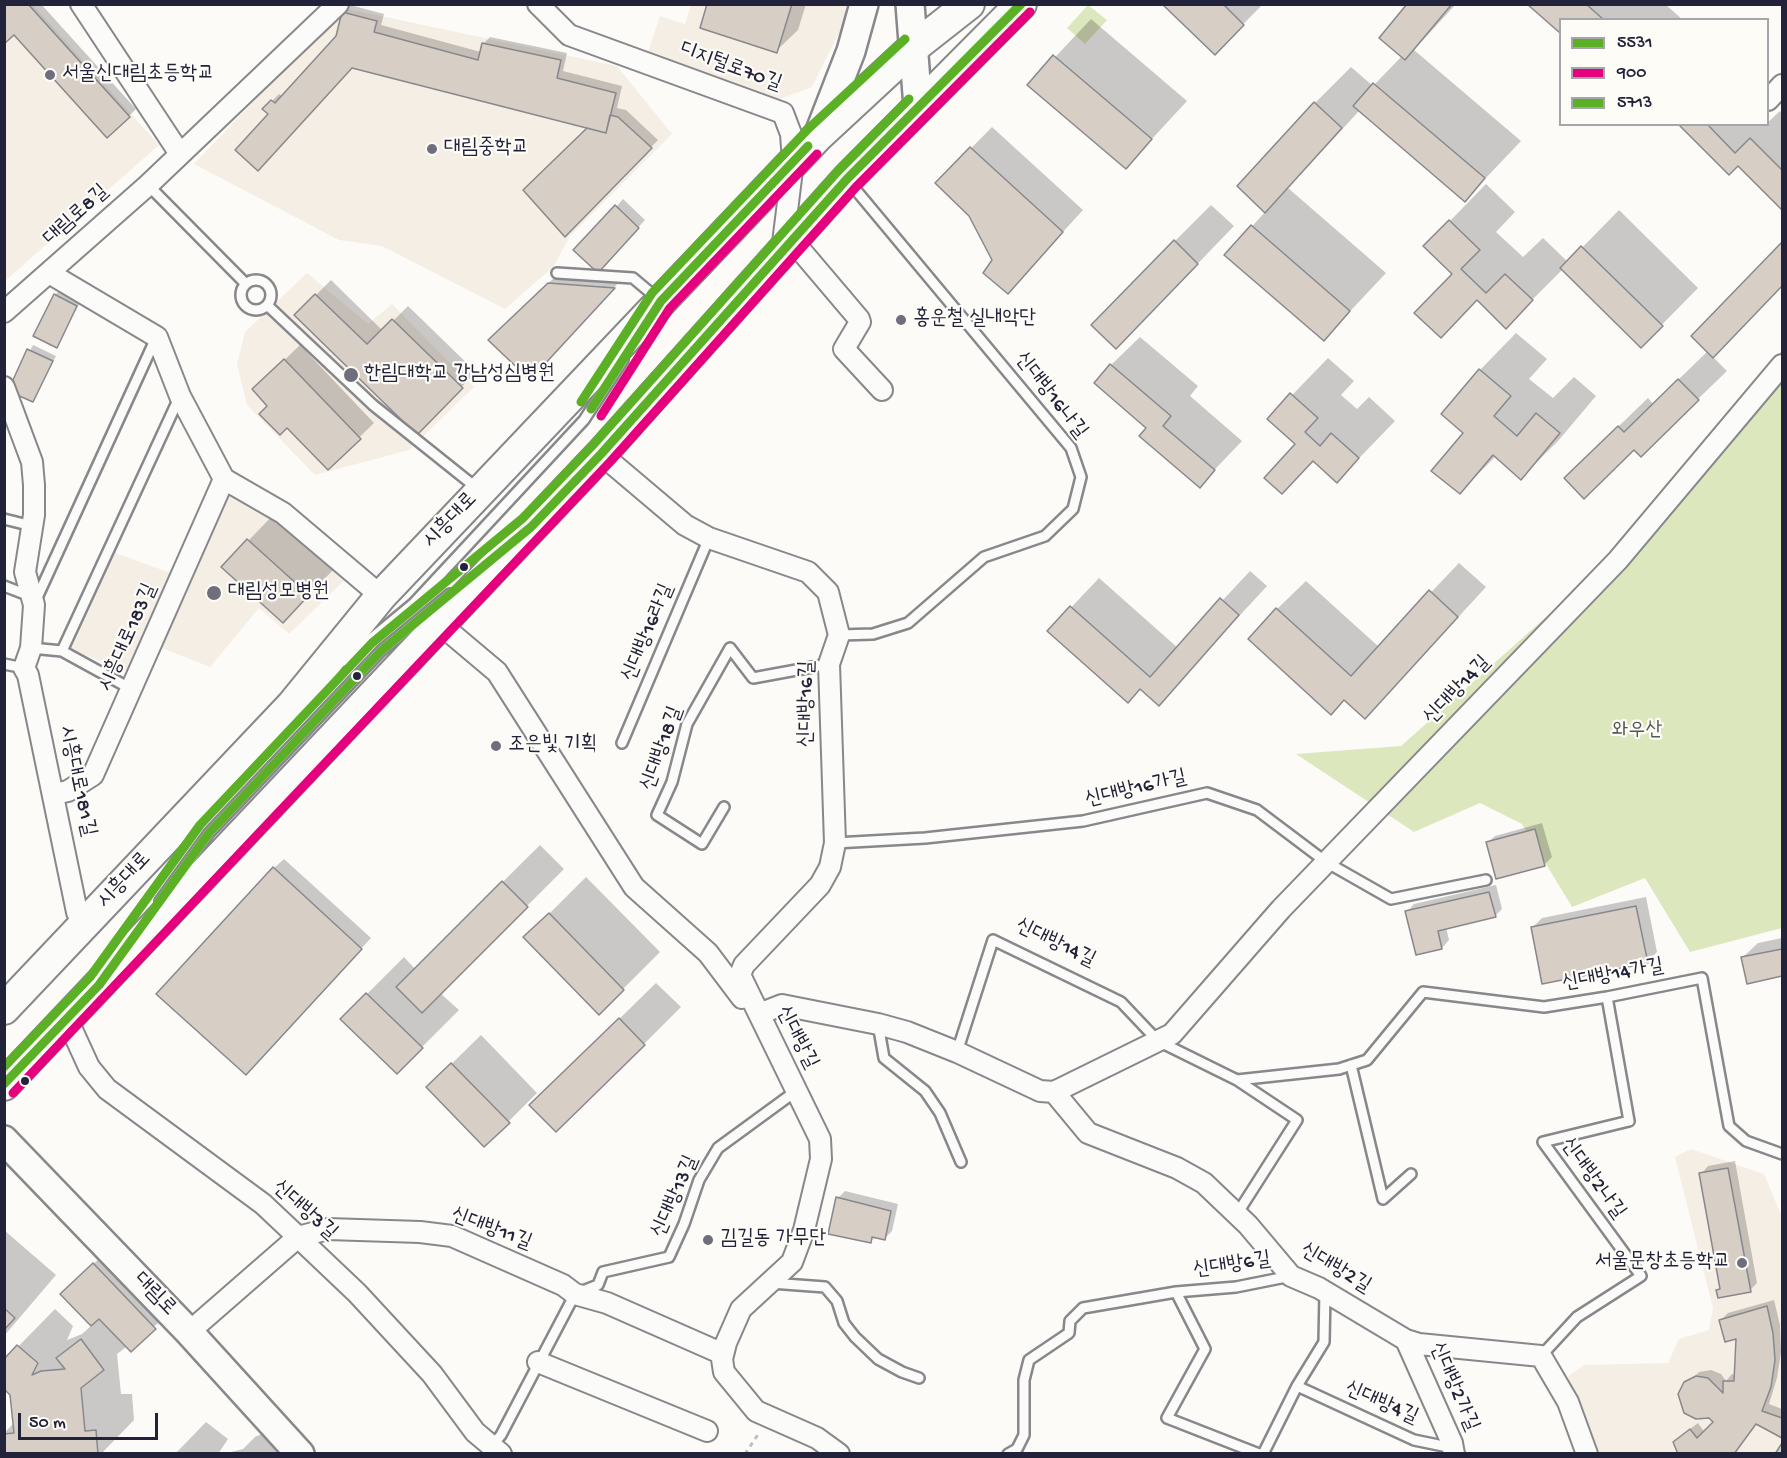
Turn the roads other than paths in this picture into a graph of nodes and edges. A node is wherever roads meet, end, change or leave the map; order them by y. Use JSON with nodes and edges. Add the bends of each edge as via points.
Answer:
{"nodes":[{"id":1,"x":81,"y":4,"type":"edge"},
{"id":2,"x":338,"y":4,"type":"edge"},
{"id":3,"x":538,"y":4,"type":"edge"},
{"id":4,"x":864,"y":4,"type":"edge"},
{"id":5,"x":969,"y":4,"type":"edge"},
{"id":6,"x":1021,"y":4,"type":"edge"},
{"id":7,"x":906,"y":35,"type":"edge"},
{"id":8,"x":1782,"y":85,"type":"edge"},
{"id":9,"x":1769,"y":98,"type":"edge"},
{"id":10,"x":918,"y":107,"type":"junction"},
{"id":11,"x":818,"y":136,"type":"junction"},
{"id":12,"x":180,"y":154,"type":"junction"},
{"id":13,"x":793,"y":162,"type":"junction"},
{"id":14,"x":847,"y":179,"type":"junction"},
{"id":15,"x":148,"y":185,"type":"junction"},
{"id":16,"x":787,"y":246,"type":"junction"},
{"id":17,"x":49,"y":273,"type":"junction"},
{"id":18,"x":557,"y":273,"type":"dead end"},
{"id":19,"x":246,"y":284,"type":"junction"},
{"id":20,"x":661,"y":301,"type":"junction"},
{"id":21,"x":267,"y":305,"type":"junction"},
{"id":22,"x":4,"y":312,"type":"edge"},
{"id":23,"x":157,"y":337,"type":"junction"},
{"id":24,"x":1782,"y":365,"type":"edge"},
{"id":25,"x":4,"y":387,"type":"edge"},
{"id":26,"x":882,"y":390,"type":"dead end"},
{"id":27,"x":180,"y":396,"type":"junction"},
{"id":28,"x":601,"y":454,"type":"junction"},
{"id":29,"x":224,"y":479,"type":"junction"},
{"id":30,"x":480,"y":491,"type":"junction"},
{"id":31,"x":4,"y":519,"type":"edge"},
{"id":32,"x":32,"y":526,"type":"junction"},
{"id":33,"x":531,"y":527,"type":"junction"},
{"id":34,"x":709,"y":538,"type":"junction"},
{"id":35,"x":4,"y":586,"type":"edge"},
{"id":36,"x":381,"y":596,"type":"junction"},
{"id":37,"x":33,"y":601,"type":"junction"},
{"id":38,"x":440,"y":624,"type":"junction"},
{"id":39,"x":838,"y":635,"type":"junction"},
{"id":40,"x":31,"y":648,"type":"junction"},
{"id":41,"x":62,"y":651,"type":"junction"},
{"id":42,"x":828,"y":664,"type":"junction"},
{"id":43,"x":14,"y":666,"type":"edge"},
{"id":44,"x":133,"y":690,"type":"junction"},
{"id":45,"x":292,"y":705,"type":"junction"},
{"id":46,"x":622,"y":743,"type":"dead end"},
{"id":47,"x":54,"y":794,"type":"junction"},
{"id":48,"x":724,"y":807,"type":"dead end"},
{"id":49,"x":835,"y":843,"type":"junction"},
{"id":50,"x":1326,"y":862,"type":"junction"},
{"id":51,"x":1486,"y":880,"type":"dead end"},
{"id":52,"x":82,"y":926,"type":"junction"},
{"id":53,"x":99,"y":985,"type":"junction"},
{"id":54,"x":1607,"y":997,"type":"junction"},
{"id":55,"x":4,"y":1009,"type":"edge"},
{"id":56,"x":759,"y":1014,"type":"junction"},
{"id":57,"x":67,"y":1019,"type":"junction"},
{"id":58,"x":878,"y":1024,"type":"junction"},
{"id":59,"x":1158,"y":1041,"type":"junction"},
{"id":60,"x":957,"y":1052,"type":"junction"},
{"id":61,"x":1351,"y":1065,"type":"junction"},
{"id":62,"x":1237,"y":1080,"type":"junction"},
{"id":63,"x":4,"y":1085,"type":"edge"},
{"id":64,"x":796,"y":1091,"type":"junction"},
{"id":65,"x":1054,"y":1092,"type":"junction"},
{"id":66,"x":4,"y":1140,"type":"edge"},
{"id":67,"x":1782,"y":1154,"type":"edge"},
{"id":68,"x":961,"y":1162,"type":"dead end"},
{"id":69,"x":1411,"y":1174,"type":"dead end"},
{"id":70,"x":1237,"y":1214,"type":"junction"},
{"id":71,"x":298,"y":1237,"type":"junction"},
{"id":72,"x":1291,"y":1276,"type":"junction"},
{"id":73,"x":771,"y":1283,"type":"junction"},
{"id":74,"x":1176,"y":1292,"type":"junction"},
{"id":75,"x":1325,"y":1292,"type":"junction"},
{"id":76,"x":575,"y":1294,"type":"junction"},
{"id":77,"x":189,"y":1332,"type":"junction"},
{"id":78,"x":1406,"y":1340,"type":"junction"},
{"id":79,"x":723,"y":1354,"type":"junction"},
{"id":80,"x":1541,"y":1356,"type":"junction"},
{"id":81,"x":538,"y":1362,"type":"junction"},
{"id":82,"x":919,"y":1378,"type":"dead end"},
{"id":83,"x":1297,"y":1386,"type":"junction"},
{"id":84,"x":707,"y":1431,"type":"dead end"},
{"id":85,"x":492,"y":1451,"type":"edge"},
{"id":86,"x":1453,"y":1451,"type":"edge"},
{"id":87,"x":300,"y":1454,"type":"edge"},
{"id":88,"x":839,"y":1454,"type":"edge"},
{"id":89,"x":1008,"y":1454,"type":"edge"},
{"id":90,"x":1261,"y":1454,"type":"edge"},
{"id":91,"x":1587,"y":1454,"type":"edge"}],
"edges":[{"from":1,"to":12,"type":"street"},
{"from":2,"to":12,"type":"street","name":"대림로8길"},
{"from":3,"to":13,"type":"street","name":"디지털로70길","via":[[569,35],[783,113],[791,134]]},
{"from":4,"to":11,"type":"main road","via":[[851,51]]},
{"from":5,"to":7,"type":"main road","name":"시흥대로"},
{"from":6,"to":10,"type":"main road"},
{"from":7,"to":10,"type":"main road"},
{"from":7,"to":11,"type":"main road","name":"시흥대로"},
{"from":8,"to":9,"type":"street"},
{"from":10,"to":14,"type":"main road"},
{"from":11,"to":13,"type":"main road","name":"시흥대로"},
{"from":12,"to":15,"type":"street","name":"대림로8길"},
{"from":13,"to":16,"type":"street","name":"디지털로70길"},
{"from":13,"to":20,"type":"main road","name":"시흥대로"},
{"from":14,"to":16,"type":"main road"},
{"from":14,"to":39,"type":"lane","name":"신대방16나길","via":[[1071,448],[1082,477],[1073,509],[1045,537],[984,557],[908,623],[873,634]]},
{"from":15,"to":17,"type":"street","name":"대림로8길"},
{"from":15,"to":19,"type":"lane"},
{"from":16,"to":26,"type":"street","via":[[859,319],[844,349]]},
{"from":16,"to":28,"type":"main road"},
{"from":17,"to":22,"type":"street","name":"대림로8길"},
{"from":17,"to":23,"type":"street"},
{"from":18,"to":20,"type":"lane","via":[[633,278]]},
{"from":19,"to":21,"type":"lane","via":[[256,280],[266,284],[271,296]]},
{"from":19,"to":21,"type":"lane","via":[[241,295],[244,304],[258,310]]},
{"from":20,"to":30,"type":"main road","name":"시흥대로"},
{"from":20,"to":45,"type":"lane","via":[[584,420],[413,604]]},
{"from":21,"to":30,"type":"lane","via":[[373,405]]},
{"from":23,"to":27,"type":"street"},
{"from":23,"to":37,"type":"lane"},
{"from":24,"to":50,"type":"street","name":"신대방14길","via":[[1618,560]]},
{"from":25,"to":32,"type":"street","name":"시흥대로181길","via":[[32,462]]},
{"from":27,"to":29,"type":"street"},
{"from":27,"to":41,"type":"lane"},
{"from":28,"to":33,"type":"main road"},
{"from":28,"to":34,"type":"street","name":"신대방16길","via":[[685,525]]},
{"from":29,"to":36,"type":"street","via":[[283,513]]},
{"from":29,"to":44,"type":"street","name":"시흥대로183길"},
{"from":30,"to":36,"type":"main road","name":"시흥대로"},
{"from":31,"to":32,"type":"lane"},
{"from":32,"to":37,"type":"street","name":"시흥대로181길","via":[[25,572]]},
{"from":33,"to":38,"type":"main road"},
{"from":33,"to":53,"type":"lane","via":[[381,651],[209,833]]},
{"from":34,"to":39,"type":"street","name":"신대방16길","via":[[808,572],[828,592]]},
{"from":34,"to":46,"type":"lane","name":"신대방16라길"},
{"from":35,"to":37,"type":"lane"},
{"from":36,"to":45,"type":"main road","name":"시흥대로"},
{"from":37,"to":40,"type":"street","name":"시흥대로181길"},
{"from":38,"to":53,"type":"main road"},
{"from":38,"to":56,"type":"street","name":"신대방길","via":[[497,672],[634,887],[708,953]]},
{"from":39,"to":42,"type":"street","name":"신대방16길"},
{"from":40,"to":41,"type":"lane"},
{"from":40,"to":43,"type":"street","name":"시흥대로181길"},
{"from":41,"to":44,"type":"lane"},
{"from":42,"to":48,"type":"lane","name":"신대방18길","via":[[753,678],[730,648],[687,724],[672,782],[657,815],[702,844]]},
{"from":42,"to":49,"type":"street","name":"신대방16길"},
{"from":43,"to":47,"type":"street","name":"시흥대로181길","via":[[28,675]]},
{"from":44,"to":47,"type":"street","name":"시흥대로183길","via":[[93,775]]},
{"from":45,"to":52,"type":"main road","name":"시흥대로"},
{"from":47,"to":52,"type":"street","name":"시흥대로181길"},
{"from":49,"to":50,"type":"lane","name":"신대방16가길","via":[[1083,821],[1207,793],[1257,810]]},
{"from":49,"to":56,"type":"street","name":"신대방16길","via":[[830,867],[820,885],[744,965],[740,975]]},
{"from":50,"to":51,"type":"lane","name":"신대방16가길","via":[[1391,900]]},
{"from":50,"to":59,"type":"street","name":"신대방14길","via":[[1172,1034]]},
{"from":52,"to":55,"type":"main road","name":"시흥대로"},
{"from":53,"to":57,"type":"main road"},
{"from":54,"to":61,"type":"lane","name":"신대방14가길","via":[[1544,1007],[1423,992],[1367,1060]]},
{"from":54,"to":67,"type":"lane","name":"신대방14가길","via":[[1702,978],[1729,1126],[1746,1141]]},
{"from":54,"to":80,"type":"lane","name":"신대방2나길","via":[[1629,1121],[1543,1142],[1641,1276],[1577,1317]]},
{"from":56,"to":58,"type":"street","via":[[782,1005]]},
{"from":56,"to":64,"type":"street","name":"신대방길"},
{"from":57,"to":63,"type":"main road"},
{"from":57,"to":71,"type":"street","name":"신대방3길","via":[[89,1068],[107,1089],[263,1204]]},
{"from":58,"to":60,"type":"street"},
{"from":58,"to":68,"type":"lane","via":[[884,1058],[925,1091],[940,1113]]},
{"from":59,"to":60,"type":"lane","name":"신대방14길","via":[[1121,1002],[993,940]]},
{"from":59,"to":62,"type":"lane"},
{"from":59,"to":65,"type":"street","name":"신대방14길"},
{"from":60,"to":65,"type":"street","via":[[1040,1091]]},
{"from":61,"to":62,"type":"lane","name":"신대방14가길"},
{"from":61,"to":69,"type":"lane","via":[[1383,1199]]},
{"from":62,"to":70,"type":"lane","via":[[1297,1120]]},
{"from":64,"to":73,"type":"street","name":"신대방길","via":[[820,1138],[821,1159],[792,1262]]},
{"from":64,"to":76,"type":"lane","name":"신대방13길","via":[[718,1148],[699,1180],[669,1257],[603,1272],[598,1285]]},
{"from":65,"to":70,"type":"street","name":"신대방2길","via":[[1088,1133],[1177,1168],[1204,1183]]},
{"from":66,"to":77,"type":"main road","name":"대림로"},
{"from":70,"to":72,"type":"street","name":"신대방2길"},
{"from":71,"to":76,"type":"street","name":"신대방11길","via":[[328,1229],[452,1236],[564,1285]]},
{"from":71,"to":77,"type":"street","name":"신대방11길"},
{"from":71,"to":85,"type":"street","name":"신대방3길","via":[[432,1374]]},
{"from":72,"to":74,"type":"lane","name":"신대방6길","via":[[1236,1287]]},
{"from":72,"to":75,"type":"street","name":"신대방2길"},
{"from":73,"to":79,"type":"street","name":"신대방길","via":[[741,1309]]},
{"from":73,"to":82,"type":"lane","via":[[825,1287],[837,1301],[844,1323],[870,1352]]},
{"from":74,"to":89,"type":"lane","name":"신대방6길","via":[[1083,1308],[1070,1321],[1069,1333],[1029,1360],[1024,1380],[1024,1435],[1017,1449]]},
{"from":74,"to":90,"type":"lane","name":"신대방6길","via":[[1204,1349],[1167,1418]]},
{"from":75,"to":78,"type":"street","name":"신대방2길"},
{"from":75,"to":83,"type":"lane","via":[[1324,1342]]},
{"from":76,"to":79,"type":"street","name":"신대방11길","via":[[607,1303]]},
{"from":76,"to":81,"type":"lane"},
{"from":77,"to":87,"type":"main road","name":"대림로"},
{"from":78,"to":80,"type":"street","name":"신대방2길"},
{"from":78,"to":86,"type":"street","name":"신대방2가길"},
{"from":79,"to":88,"type":"street","via":[[723,1372],[756,1411],[817,1438]]},
{"from":80,"to":91,"type":"street","via":[[1568,1402]]},
{"from":81,"to":84,"type":"street"},
{"from":81,"to":85,"type":"lane"},
{"from":83,"to":86,"type":"lane","name":"신대방4길","via":[[1414,1440]]},
{"from":83,"to":90,"type":"lane"}]}
